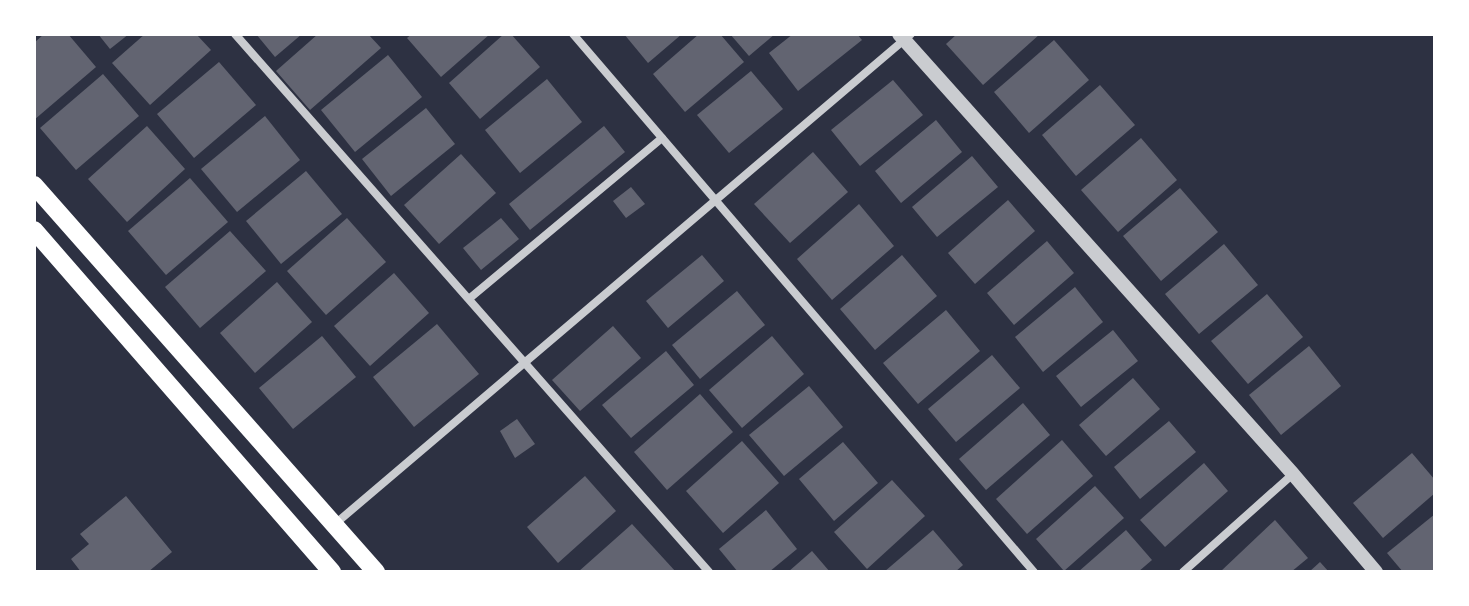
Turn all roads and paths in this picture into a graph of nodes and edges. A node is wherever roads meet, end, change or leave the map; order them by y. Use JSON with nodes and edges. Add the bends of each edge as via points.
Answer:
{"nodes":[{"id":1,"x":235,"y":34,"type":"edge"},
{"id":2,"x":573,"y":34,"type":"edge"},
{"id":3,"x":905,"y":36,"type":"edge"},
{"id":4,"x":662,"y":138,"type":"junction"},
{"id":5,"x":34,"y":185,"type":"edge"},
{"id":6,"x":715,"y":200,"type":"junction"},
{"id":7,"x":34,"y":230,"type":"edge"},
{"id":8,"x":470,"y":298,"type":"junction"},
{"id":9,"x":525,"y":361,"type":"junction"},
{"id":10,"x":1293,"y":474,"type":"junction"},
{"id":11,"x":335,"y":524,"type":"junction"},
{"id":12,"x":332,"y":572,"type":"edge"},
{"id":13,"x":376,"y":572,"type":"edge"},
{"id":14,"x":709,"y":572,"type":"edge"},
{"id":15,"x":1034,"y":572,"type":"edge"},
{"id":16,"x":1183,"y":572,"type":"edge"},
{"id":17,"x":1376,"y":572,"type":"edge"}],
"edges":[{"from":1,"to":8,"type":"street"},
{"from":2,"to":4,"type":"street"},
{"from":3,"to":6,"type":"street"},
{"from":3,"to":10,"type":"street"},
{"from":4,"to":6,"type":"street"},
{"from":4,"to":8,"type":"street"},
{"from":5,"to":11,"type":"main road"},
{"from":6,"to":9,"type":"street"},
{"from":6,"to":15,"type":"street"},
{"from":7,"to":12,"type":"main road"},
{"from":8,"to":9,"type":"street"},
{"from":9,"to":11,"type":"street"},
{"from":9,"to":14,"type":"street"},
{"from":10,"to":16,"type":"street"},
{"from":10,"to":17,"type":"street"},
{"from":11,"to":13,"type":"main road"}]}
